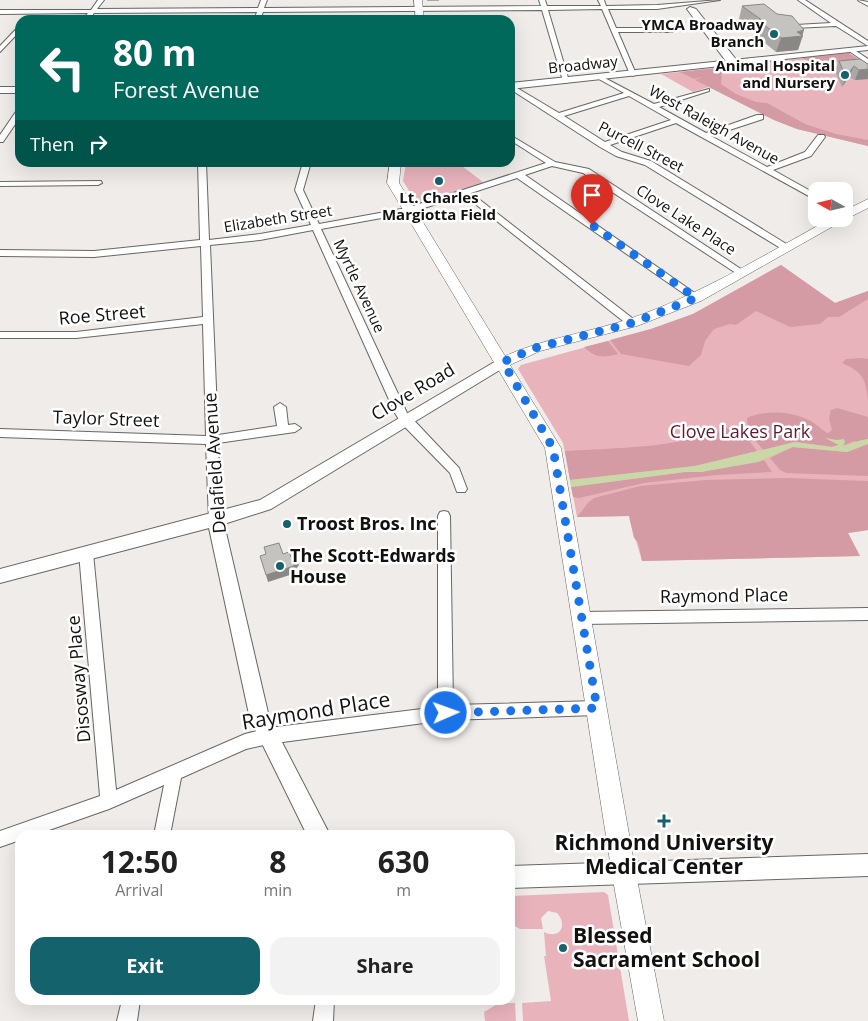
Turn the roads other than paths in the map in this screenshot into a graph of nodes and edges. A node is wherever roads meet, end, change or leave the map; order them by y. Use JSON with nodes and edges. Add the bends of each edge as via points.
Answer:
{"nodes":[{"id":1,"x":101,"y":0,"type":"edge"},
{"id":2,"x":264,"y":0,"type":"edge"},
{"id":3,"x":344,"y":0,"type":"edge"},
{"id":4,"x":482,"y":0,"type":"edge"},
{"id":5,"x":542,"y":0,"type":"edge"},
{"id":6,"x":601,"y":0,"type":"edge"},
{"id":7,"x":606,"y":0,"type":"edge"},
{"id":8,"x":718,"y":0,"type":"edge"},
{"id":9,"x":801,"y":0,"type":"edge"},
{"id":10,"x":860,"y":0,"type":"edge"},
{"id":11,"x":662,"y":3,"type":"edge"},
{"id":12,"x":419,"y":4,"type":"edge"},
{"id":13,"x":868,"y":4,"type":"edge"},
{"id":14,"x":607,"y":7,"type":"junction"},
{"id":15,"x":483,"y":8,"type":"junction"},
{"id":16,"x":544,"y":8,"type":"junction"},
{"id":17,"x":342,"y":9,"type":"junction"},
{"id":18,"x":261,"y":10,"type":"junction"},
{"id":19,"x":93,"y":11,"type":"junction"},
{"id":20,"x":0,"y":12,"type":"edge"},
{"id":21,"x":33,"y":12,"type":"junction"},
{"id":22,"x":30,"y":15,"type":"edge"},
{"id":23,"x":90,"y":15,"type":"edge"},
{"id":24,"x":259,"y":15,"type":"edge"},
{"id":25,"x":340,"y":15,"type":"edge"},
{"id":26,"x":484,"y":15,"type":"edge"},
{"id":27,"x":837,"y":24,"type":"junction"},
{"id":28,"x":796,"y":27,"type":"edge"},
{"id":29,"x":617,"y":30,"type":"junction"},
{"id":30,"x":672,"y":30,"type":"dead end"},
{"id":31,"x":15,"y":33,"type":"edge"},
{"id":32,"x":868,"y":44,"type":"edge"},
{"id":33,"x":868,"y":48,"type":"edge"},
{"id":34,"x":0,"y":50,"type":"edge"},
{"id":35,"x":851,"y":50,"type":"junction"},
{"id":36,"x":868,"y":62,"type":"edge"},
{"id":37,"x":733,"y":63,"type":"junction"},
{"id":38,"x":635,"y":73,"type":"junction"},
{"id":39,"x":599,"y":77,"type":"junction"},
{"id":40,"x":566,"y":80,"type":"junction"},
{"id":41,"x":515,"y":85,"type":"edge"},
{"id":42,"x":515,"y":89,"type":"edge"},
{"id":43,"x":0,"y":90,"type":"edge"},
{"id":44,"x":15,"y":90,"type":"edge"},
{"id":45,"x":707,"y":90,"type":"dead end"},
{"id":46,"x":629,"y":94,"type":"junction"},
{"id":47,"x":652,"y":107,"type":"junction"},
{"id":48,"x":558,"y":116,"type":"junction"},
{"id":49,"x":760,"y":117,"type":"dead end"},
{"id":50,"x":15,"y":119,"type":"edge"},
{"id":51,"x":677,"y":120,"type":"junction"},
{"id":52,"x":704,"y":136,"type":"junction"},
{"id":53,"x":821,"y":137,"type":"dead end"},
{"id":54,"x":1,"y":138,"type":"edge"},
{"id":55,"x":515,"y":140,"type":"edge"},
{"id":56,"x":603,"y":145,"type":"junction"},
{"id":57,"x":552,"y":164,"type":"junction"},
{"id":58,"x":202,"y":167,"type":"edge"},
{"id":59,"x":306,"y":167,"type":"edge"},
{"id":60,"x":395,"y":167,"type":"edge"},
{"id":61,"x":766,"y":170,"type":"junction"},
{"id":62,"x":520,"y":176,"type":"junction"},
{"id":63,"x":98,"y":183,"type":"dead end"},
{"id":64,"x":0,"y":184,"type":"edge"},
{"id":65,"x":466,"y":193,"type":"junction"},
{"id":66,"x":808,"y":193,"type":"edge"},
{"id":67,"x":868,"y":203,"type":"edge"},
{"id":68,"x":409,"y":210,"type":"junction"},
{"id":69,"x":853,"y":210,"type":"edge"},
{"id":70,"x":315,"y":228,"type":"junction"},
{"id":71,"x":819,"y":228,"type":"edge"},
{"id":72,"x":204,"y":244,"type":"junction"},
{"id":73,"x":785,"y":247,"type":"junction"},
{"id":74,"x":0,"y":253,"type":"edge"},
{"id":75,"x":742,"y":273,"type":"junction"},
{"id":76,"x":696,"y":298,"type":"junction"},
{"id":77,"x":207,"y":320,"type":"junction"},
{"id":78,"x":632,"y":323,"type":"junction"},
{"id":79,"x":0,"y":335,"type":"edge"},
{"id":80,"x":503,"y":362,"type":"junction"},
{"id":81,"x":280,"y":407,"type":"dead end"},
{"id":82,"x":404,"y":420,"type":"junction"},
{"id":83,"x":0,"y":433,"type":"edge"},
{"id":84,"x":212,"y":440,"type":"junction"},
{"id":85,"x":461,"y":488,"type":"dead end"},
{"id":86,"x":444,"y":516,"type":"dead end"},
{"id":87,"x":215,"y":520,"type":"junction"},
{"id":88,"x":86,"y":553,"type":"junction"},
{"id":89,"x":0,"y":576,"type":"edge"},
{"id":90,"x":868,"y":614,"type":"edge"},
{"id":91,"x":581,"y":618,"type":"junction"},
{"id":92,"x":597,"y":708,"type":"junction"},
{"id":93,"x":446,"y":713,"type":"junction"},
{"id":94,"x":268,"y":736,"type":"junction"},
{"id":95,"x":174,"y":773,"type":"junction"},
{"id":96,"x":109,"y":801,"type":"junction"},
{"id":97,"x":26,"y":830,"type":"edge"},
{"id":98,"x":163,"y":830,"type":"edge"},
{"id":99,"x":316,"y":830,"type":"edge"},
{"id":100,"x":15,"y":834,"type":"edge"},
{"id":101,"x":0,"y":839,"type":"edge"},
{"id":102,"x":868,"y":865,"type":"edge"},
{"id":103,"x":624,"y":874,"type":"junction"},
{"id":104,"x":515,"y":877,"type":"edge"},
{"id":105,"x":130,"y":1005,"type":"edge"},
{"id":106,"x":325,"y":1005,"type":"edge"},
{"id":107,"x":127,"y":1021,"type":"edge"},
{"id":108,"x":323,"y":1021,"type":"edge"},
{"id":109,"x":651,"y":1021,"type":"edge"}],
"edges":[{"from":1,"to":19,"type":"street"},
{"from":2,"to":18,"type":"street"},
{"from":3,"to":17,"type":"street"},
{"from":4,"to":15,"type":"street"},
{"from":5,"to":16,"type":"street"},
{"from":6,"to":14,"type":"street"},
{"from":7,"to":14,"type":"street"},
{"from":8,"to":11,"type":"street"},
{"from":9,"to":27,"type":"street"},
{"from":10,"to":13,"type":"street"},
{"from":11,"to":14,"type":"street"},
{"from":12,"to":15,"type":"street"},
{"from":12,"to":17,"type":"street"},
{"from":14,"to":16,"type":"street"},
{"from":14,"to":29,"type":"street"},
{"from":15,"to":16,"type":"street"},
{"from":15,"to":26,"type":"street"},
{"from":16,"to":40,"type":"street"},
{"from":17,"to":18,"type":"street"},
{"from":17,"to":25,"type":"street"},
{"from":18,"to":19,"type":"street"},
{"from":18,"to":24,"type":"street"},
{"from":19,"to":21,"type":"street"},
{"from":19,"to":23,"type":"street"},
{"from":20,"to":21,"type":"street"},
{"from":21,"to":22,"type":"street"},
{"from":27,"to":28,"type":"street"},
{"from":27,"to":32,"type":"street"},
{"from":29,"to":30,"type":"street"},
{"from":29,"to":38,"type":"street"},
{"from":31,"to":34,"type":"street"},
{"from":33,"to":35,"type":"street","name":"Broadway"},
{"from":35,"to":36,"type":"street"},
{"from":35,"to":37,"type":"street","name":"Broadway"},
{"from":37,"to":37,"type":"street","via":[[694,10],[690,9]]},
{"from":37,"to":38,"type":"street","name":"Broadway"},
{"from":38,"to":39,"type":"street","name":"Broadway"},
{"from":39,"to":40,"type":"street","name":"Broadway"},
{"from":39,"to":46,"type":"street","name":"West Raleigh Avenue"},
{"from":40,"to":41,"type":"street","name":"Broadway"},
{"from":42,"to":48,"type":"street","name":"Purcell Street"},
{"from":43,"to":44,"type":"street"},
{"from":45,"to":47,"type":"street"},
{"from":46,"to":47,"type":"street","name":"West Raleigh Avenue"},
{"from":46,"to":48,"type":"street"},
{"from":47,"to":51,"type":"street","name":"West Raleigh Avenue"},
{"from":48,"to":56,"type":"street","name":"Purcell Street"},
{"from":49,"to":52,"type":"street"},
{"from":50,"to":54,"type":"street"},
{"from":51,"to":52,"type":"street","name":"West Raleigh Avenue"},
{"from":51,"to":56,"type":"street"},
{"from":52,"to":61,"type":"street","name":"West Raleigh Avenue"},
{"from":53,"to":61,"type":"street","via":[[808,154]]},
{"from":55,"to":57,"type":"street","name":"Clove Lake Place"},
{"from":56,"to":73,"type":"street","name":"Purcell Street","via":[[648,163]]},
{"from":57,"to":62,"type":"street","name":"Elizabeth Street"},
{"from":57,"to":75,"type":"street","name":"Clove Lake Place","via":[[586,171]]},
{"from":58,"to":72,"type":"street","name":"Delafield Avenue"},
{"from":59,"to":70,"type":"street","name":"Myrtle Avenue","via":[[299,190]]},
{"from":60,"to":68,"type":"main road","via":[[393,183]]},
{"from":61,"to":66,"type":"street","name":"West Raleigh Avenue"},
{"from":62,"to":65,"type":"street","name":"Elizabeth Street"},
{"from":62,"to":76,"type":"street"},
{"from":63,"to":64,"type":"street"},
{"from":65,"to":68,"type":"street","name":"Elizabeth Street"},
{"from":65,"to":78,"type":"street"},
{"from":67,"to":69,"type":"main road","name":"Clove Road"},
{"from":68,"to":70,"type":"street","name":"Elizabeth Street"},
{"from":68,"to":80,"type":"main road"},
{"from":70,"to":72,"type":"street","name":"Elizabeth Street"},
{"from":70,"to":82,"type":"street","name":"Myrtle Avenue"},
{"from":71,"to":73,"type":"main road","name":"Clove Road"},
{"from":72,"to":74,"type":"street","name":"Elizabeth Street","via":[[94,254]]},
{"from":72,"to":77,"type":"street","name":"Delafield Avenue"},
{"from":73,"to":75,"type":"main road","name":"Clove Road"},
{"from":75,"to":76,"type":"main road","name":"Clove Road"},
{"from":76,"to":78,"type":"main road","name":"Clove Road"},
{"from":77,"to":79,"type":"street","name":"Roe Street","via":[[76,335]]},
{"from":77,"to":84,"type":"street","name":"Delafield Avenue"},
{"from":78,"to":80,"type":"main road","name":"Clove Road","via":[[535,348]]},
{"from":80,"to":82,"type":"street","name":"Clove Road"},
{"from":80,"to":91,"type":"main road","via":[[553,448]]},
{"from":81,"to":84,"type":"street","name":"Taylor Street","via":[[289,429]]},
{"from":82,"to":85,"type":"street","via":[[455,471]]},
{"from":82,"to":87,"type":"street","name":"Clove Road","via":[[266,505]]},
{"from":83,"to":84,"type":"street","name":"Taylor Street"},
{"from":84,"to":87,"type":"street","name":"Delafield Avenue"},
{"from":86,"to":93,"type":"street"},
{"from":87,"to":88,"type":"street","name":"Clove Road"},
{"from":87,"to":94,"type":"street","name":"Delafield Avenue","via":[[260,719]]},
{"from":88,"to":89,"type":"street","name":"Clove Road"},
{"from":88,"to":96,"type":"street","name":"Disosway Place"},
{"from":90,"to":91,"type":"street","name":"Raymond Place"},
{"from":91,"to":92,"type":"main road"},
{"from":92,"to":93,"type":"street","name":"Raymond Place"},
{"from":92,"to":103,"type":"main road"},
{"from":93,"to":94,"type":"street","name":"Raymond Place"},
{"from":94,"to":95,"type":"street","name":"Raymond Place"},
{"from":94,"to":99,"type":"street","name":"Delafield Avenue"},
{"from":95,"to":96,"type":"street","name":"Raymond Place"},
{"from":95,"to":98,"type":"street"},
{"from":96,"to":97,"type":"street","name":"Raymond Place"},
{"from":100,"to":101,"type":"street","name":"Raymond Place"},
{"from":102,"to":103,"type":"street"},
{"from":103,"to":104,"type":"street"},
{"from":103,"to":109,"type":"main road"},
{"from":105,"to":107,"type":"street"},
{"from":106,"to":108,"type":"street"}]}
